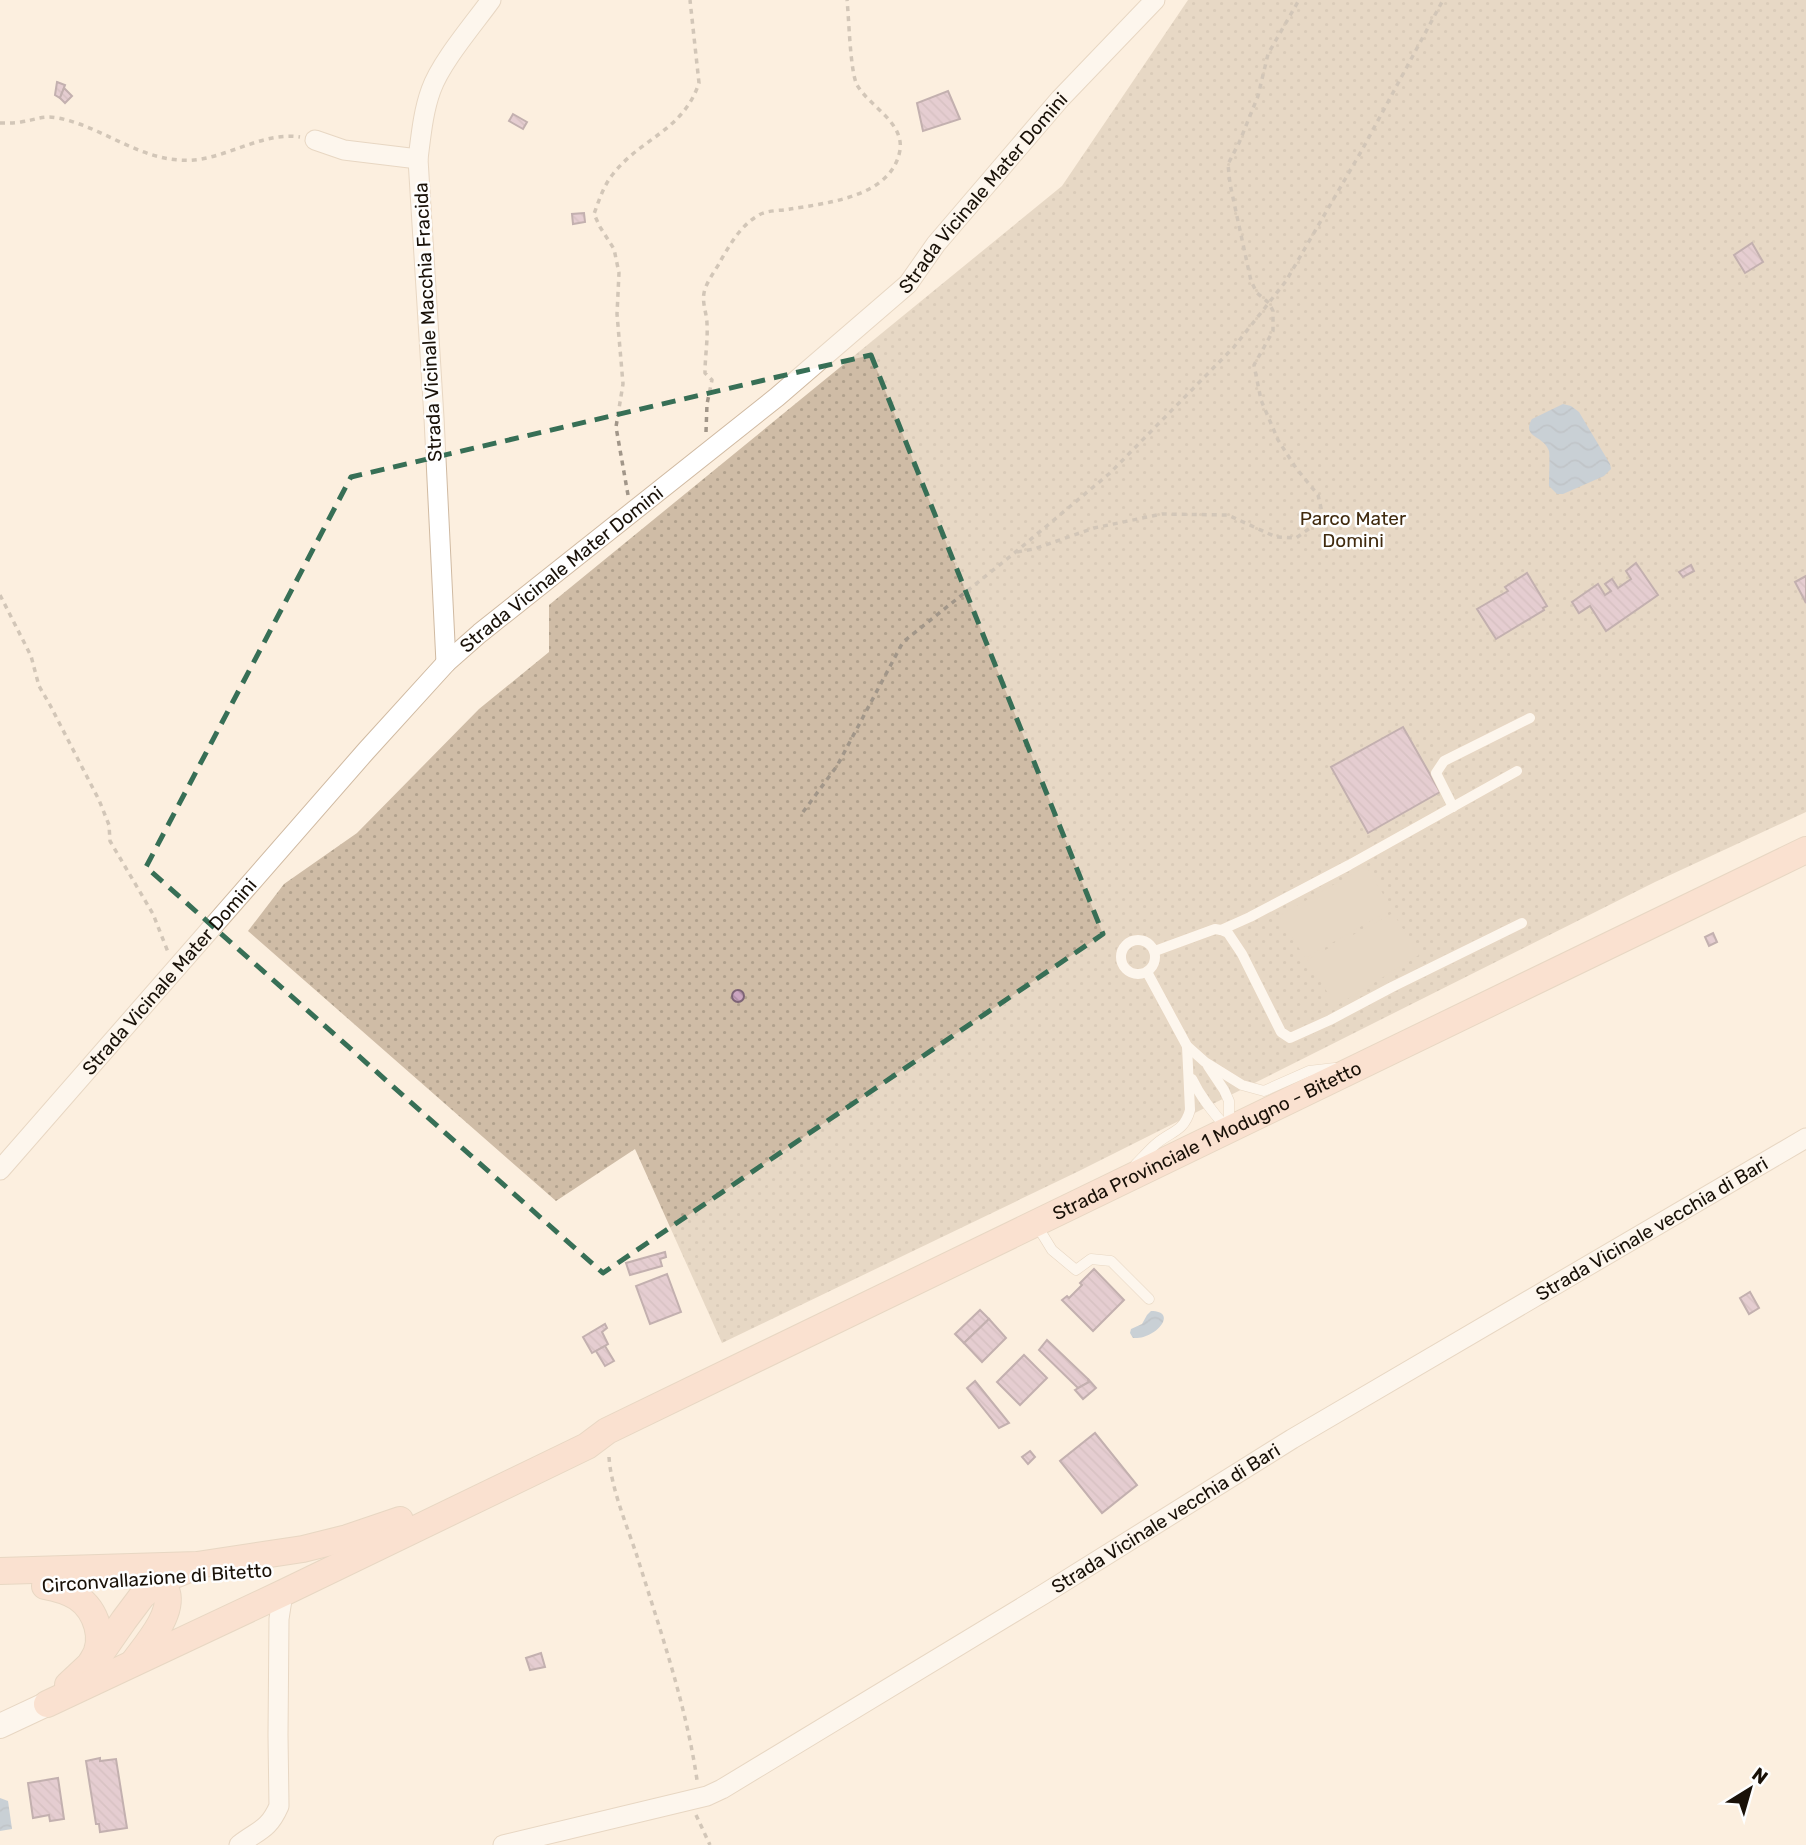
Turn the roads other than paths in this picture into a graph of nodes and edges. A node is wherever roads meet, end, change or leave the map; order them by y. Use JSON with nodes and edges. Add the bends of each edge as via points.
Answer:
{"nodes":[{"id":1,"x":491,"y":0,"type":"edge"},
{"id":2,"x":1155,"y":0,"type":"edge"},
{"id":3,"x":315,"y":140,"type":"road end"},
{"id":4,"x":418,"y":159,"type":"junction"},
{"id":5,"x":446,"y":663,"type":"junction"},
{"id":6,"x":1530,"y":718,"type":"dead end"},
{"id":7,"x":1517,"y":771,"type":"dead end"},
{"id":8,"x":1453,"y":807,"type":"junction"},
{"id":9,"x":1806,"y":850,"type":"edge"},
{"id":10,"x":1522,"y":923,"type":"dead end"},
{"id":11,"x":1221,"y":930,"type":"junction"},
{"id":12,"x":1155,"y":951,"type":"junction"},
{"id":13,"x":1147,"y":972,"type":"junction"},
{"id":14,"x":1187,"y":1046,"type":"junction"},
{"id":15,"x":1205,"y":1062,"type":"junction"},
{"id":16,"x":1363,"y":1063,"type":"junction"},
{"id":17,"x":1189,"y":1072,"type":"junction"},
{"id":18,"x":1229,"y":1130,"type":"junction"},
{"id":19,"x":1806,"y":1138,"type":"edge"},
{"id":20,"x":0,"y":1170,"type":"edge"},
{"id":21,"x":1114,"y":1186,"type":"junction"},
{"id":22,"x":1036,"y":1224,"type":"junction"},
{"id":23,"x":1149,"y":1299,"type":"dead end"},
{"id":24,"x":391,"y":1531,"type":"junction"},
{"id":25,"x":0,"y":1571,"type":"edge"},
{"id":26,"x":154,"y":1574,"type":"junction"},
{"id":27,"x":45,"y":1586,"type":"junction"},
{"id":28,"x":0,"y":1587,"type":"edge"},
{"id":29,"x":284,"y":1593,"type":"junction"},
{"id":30,"x":132,"y":1664,"type":"junction"},
{"id":31,"x":85,"y":1670,"type":"junction"},
{"id":32,"x":47,"y":1704,"type":"junction"},
{"id":33,"x":0,"y":1726,"type":"edge"},
{"id":34,"x":239,"y":1845,"type":"edge"},
{"id":35,"x":503,"y":1845,"type":"edge"}],
"edges":[{"from":1,"to":4,"type":"street","name":"Strada Vicinale Macchia Fracida","via":[[431,88]]},
{"from":2,"to":5,"type":"street","name":"Strada Vicinale Mater Domini","via":[[1060,99],[936,244],[908,284],[777,397]]},
{"from":3,"to":4,"type":"street","via":[[344,150]]},
{"from":4,"to":5,"type":"street","name":"Strada Vicinale Macchia Fracida"},
{"from":5,"to":20,"type":"street","name":"Strada Vicinale Mater Domini"},
{"from":6,"to":8,"type":"lane","via":[[1444,761],[1436,773]]},
{"from":7,"to":8,"type":"lane"},
{"from":8,"to":11,"type":"lane"},
{"from":9,"to":16,"type":"main road","name":"Strada Provinciale 1 Modugno - Bitetto"},
{"from":10,"to":11,"type":"lane","via":[[1290,1038],[1281,1032],[1242,954]]},
{"from":11,"to":12,"type":"lane"},
{"from":12,"to":13,"type":"lane"},
{"from":12,"to":13,"type":"lane","via":[[1149,942],[1138,939],[1123,947],[1121,958],[1126,968],[1136,974]]},
{"from":13,"to":14,"type":"lane"},
{"from":14,"to":15,"type":"lane"},
{"from":14,"to":17,"type":"lane"},
{"from":15,"to":16,"type":"lane","via":[[1242,1086],[1264,1091],[1309,1071]]},
{"from":15,"to":18,"type":"lane","via":[[1229,1101]]},
{"from":16,"to":18,"type":"main road","name":"Strada Provinciale 1 Modugno - Bitetto"},
{"from":17,"to":18,"type":"lane","via":[[1197,1090]]},
{"from":17,"to":21,"type":"lane","via":[[1190,1110],[1183,1127],[1157,1143]]},
{"from":18,"to":21,"type":"main road","name":"Strada Provinciale 1 Modugno - Bitetto"},
{"from":19,"to":35,"type":"street","name":"Strada Vicinale vecchia di Bari","via":[[1292,1439],[722,1789]]},
{"from":21,"to":22,"type":"main road","name":"Strada Provinciale 1 Modugno - Bitetto"},
{"from":22,"to":23,"type":"lane","via":[[1052,1251],[1076,1270],[1091,1259],[1111,1261]]},
{"from":22,"to":24,"type":"main road","name":"Strada Provinciale 1 Modugno - Bitetto","via":[[607,1431],[587,1446]]},
{"from":24,"to":26,"type":"main road","name":"Circonvallazione di Bitetto"},
{"from":24,"to":26,"type":"main road","name":"Circonvallazione di Bitetto","via":[[356,1551],[278,1570]]},
{"from":24,"to":29,"type":"main road"},
{"from":25,"to":26,"type":"main road","name":"Circonvallazione di Bitetto"},
{"from":26,"to":27,"type":"main road","name":"Circonvallazione di Bitetto"},
{"from":26,"to":30,"type":"main road","via":[[167,1592],[168,1608]]},
{"from":26,"to":31,"type":"main road"},
{"from":27,"to":28,"type":"main road","name":"Circonvallazione di Bitetto"},
{"from":27,"to":31,"type":"main road","via":[[74,1595],[91,1613],[100,1640]]},
{"from":29,"to":30,"type":"main road"},
{"from":29,"to":34,"type":"street","via":[[279,1619],[279,1806],[265,1828]]},
{"from":30,"to":32,"type":"main road"},
{"from":31,"to":32,"type":"main road"},
{"from":32,"to":33,"type":"street"}]}
